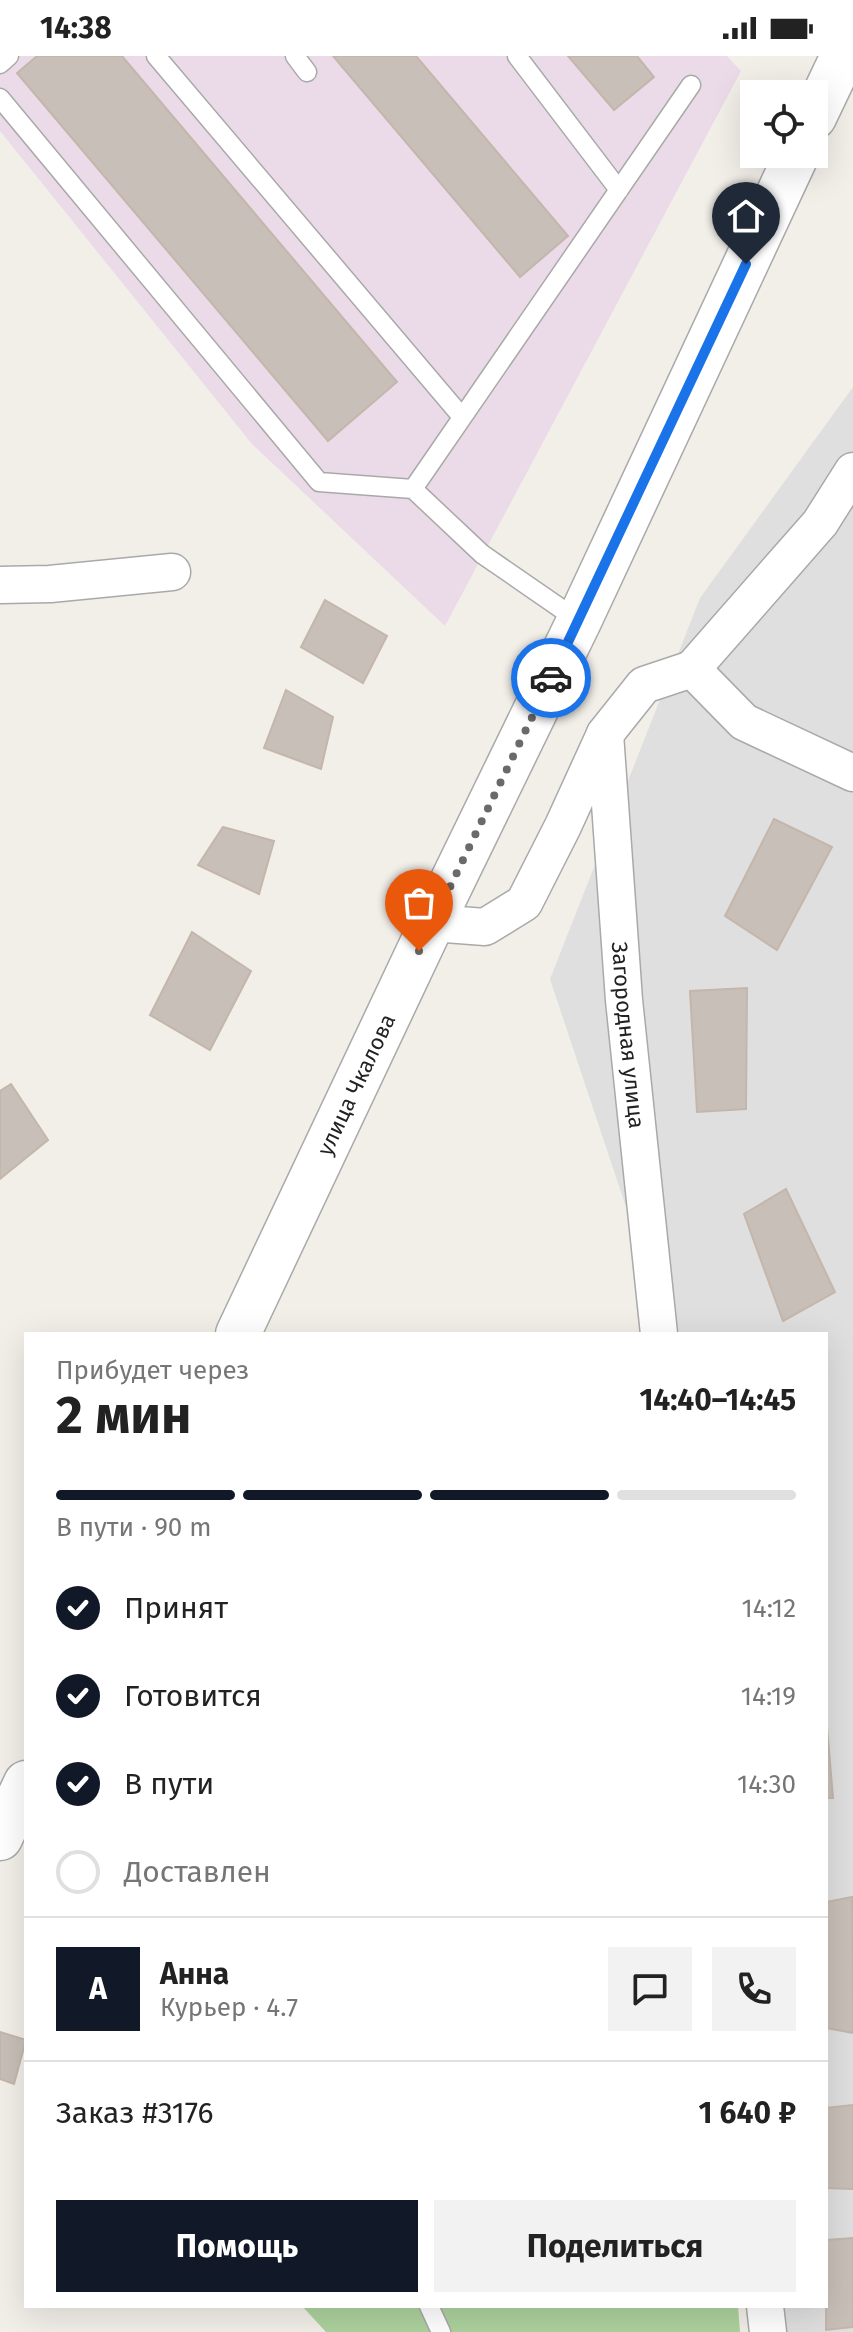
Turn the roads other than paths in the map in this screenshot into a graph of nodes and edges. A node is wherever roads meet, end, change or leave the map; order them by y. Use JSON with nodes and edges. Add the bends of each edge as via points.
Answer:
{"nodes":[{"id":1,"x":9,"y":56,"type":"edge"},
{"id":2,"x":156,"y":56,"type":"edge"},
{"id":3,"x":295,"y":56,"type":"edge"},
{"id":4,"x":517,"y":56,"type":"edge"},
{"id":5,"x":843,"y":56,"type":"edge"},
{"id":6,"x":0,"y":64,"type":"edge"},
{"id":7,"x":307,"y":72,"type":"dead end"},
{"id":8,"x":691,"y":85,"type":"dead end"},
{"id":9,"x":828,"y":88,"type":"edge"},
{"id":10,"x":0,"y":98,"type":"edge"},
{"id":11,"x":790,"y":168,"type":"edge"},
{"id":12,"x":619,"y":190,"type":"junction"},
{"id":13,"x":462,"y":417,"type":"junction"},
{"id":14,"x":853,"y":471,"type":"edge"},
{"id":15,"x":413,"y":489,"type":"junction"},
{"id":16,"x":172,"y":572,"type":"dead end"},
{"id":17,"x":0,"y":585,"type":"edge"},
{"id":18,"x":579,"y":621,"type":"junction"},
{"id":19,"x":692,"y":669,"type":"junction"},
{"id":20,"x":605,"y":734,"type":"junction"},
{"id":21,"x":853,"y":773,"type":"edge"},
{"id":22,"x":432,"y":923,"type":"junction"},
{"id":23,"x":239,"y":1332,"type":"edge"},
{"id":24,"x":659,"y":1332,"type":"edge"},
{"id":25,"x":24,"y":1787,"type":"edge"},
{"id":26,"x":0,"y":1838,"type":"edge"},
{"id":27,"x":430,"y":2308,"type":"edge"},
{"id":28,"x":765,"y":2308,"type":"edge"},
{"id":29,"x":441,"y":2332,"type":"edge"},
{"id":30,"x":768,"y":2332,"type":"edge"}],
"edges":[{"from":1,"to":6,"type":"lane"},
{"from":2,"to":13,"type":"lane"},
{"from":3,"to":7,"type":"lane"},
{"from":4,"to":12,"type":"lane"},
{"from":5,"to":9,"type":"street"},
{"from":8,"to":12,"type":"lane"},
{"from":10,"to":15,"type":"lane","via":[[319,482]]},
{"from":11,"to":18,"type":"street"},
{"from":12,"to":13,"type":"lane"},
{"from":13,"to":15,"type":"lane"},
{"from":14,"to":19,"type":"street","via":[[820,523]]},
{"from":15,"to":18,"type":"lane","via":[[482,554]]},
{"from":16,"to":17,"type":"street"},
{"from":18,"to":22,"type":"street","name":"улица Чкалова"},
{"from":19,"to":20,"type":"street","via":[[644,685]]},
{"from":19,"to":21,"type":"street","via":[[744,722]]},
{"from":20,"to":22,"type":"street","via":[[524,903],[485,927]]},
{"from":20,"to":24,"type":"street","name":"Загородная улица","via":[[624,1000]]},
{"from":22,"to":23,"type":"street","name":"улица Чкалова"},
{"from":25,"to":26,"type":"street"},
{"from":27,"to":29,"type":"lane"},
{"from":28,"to":30,"type":"street"}]}
